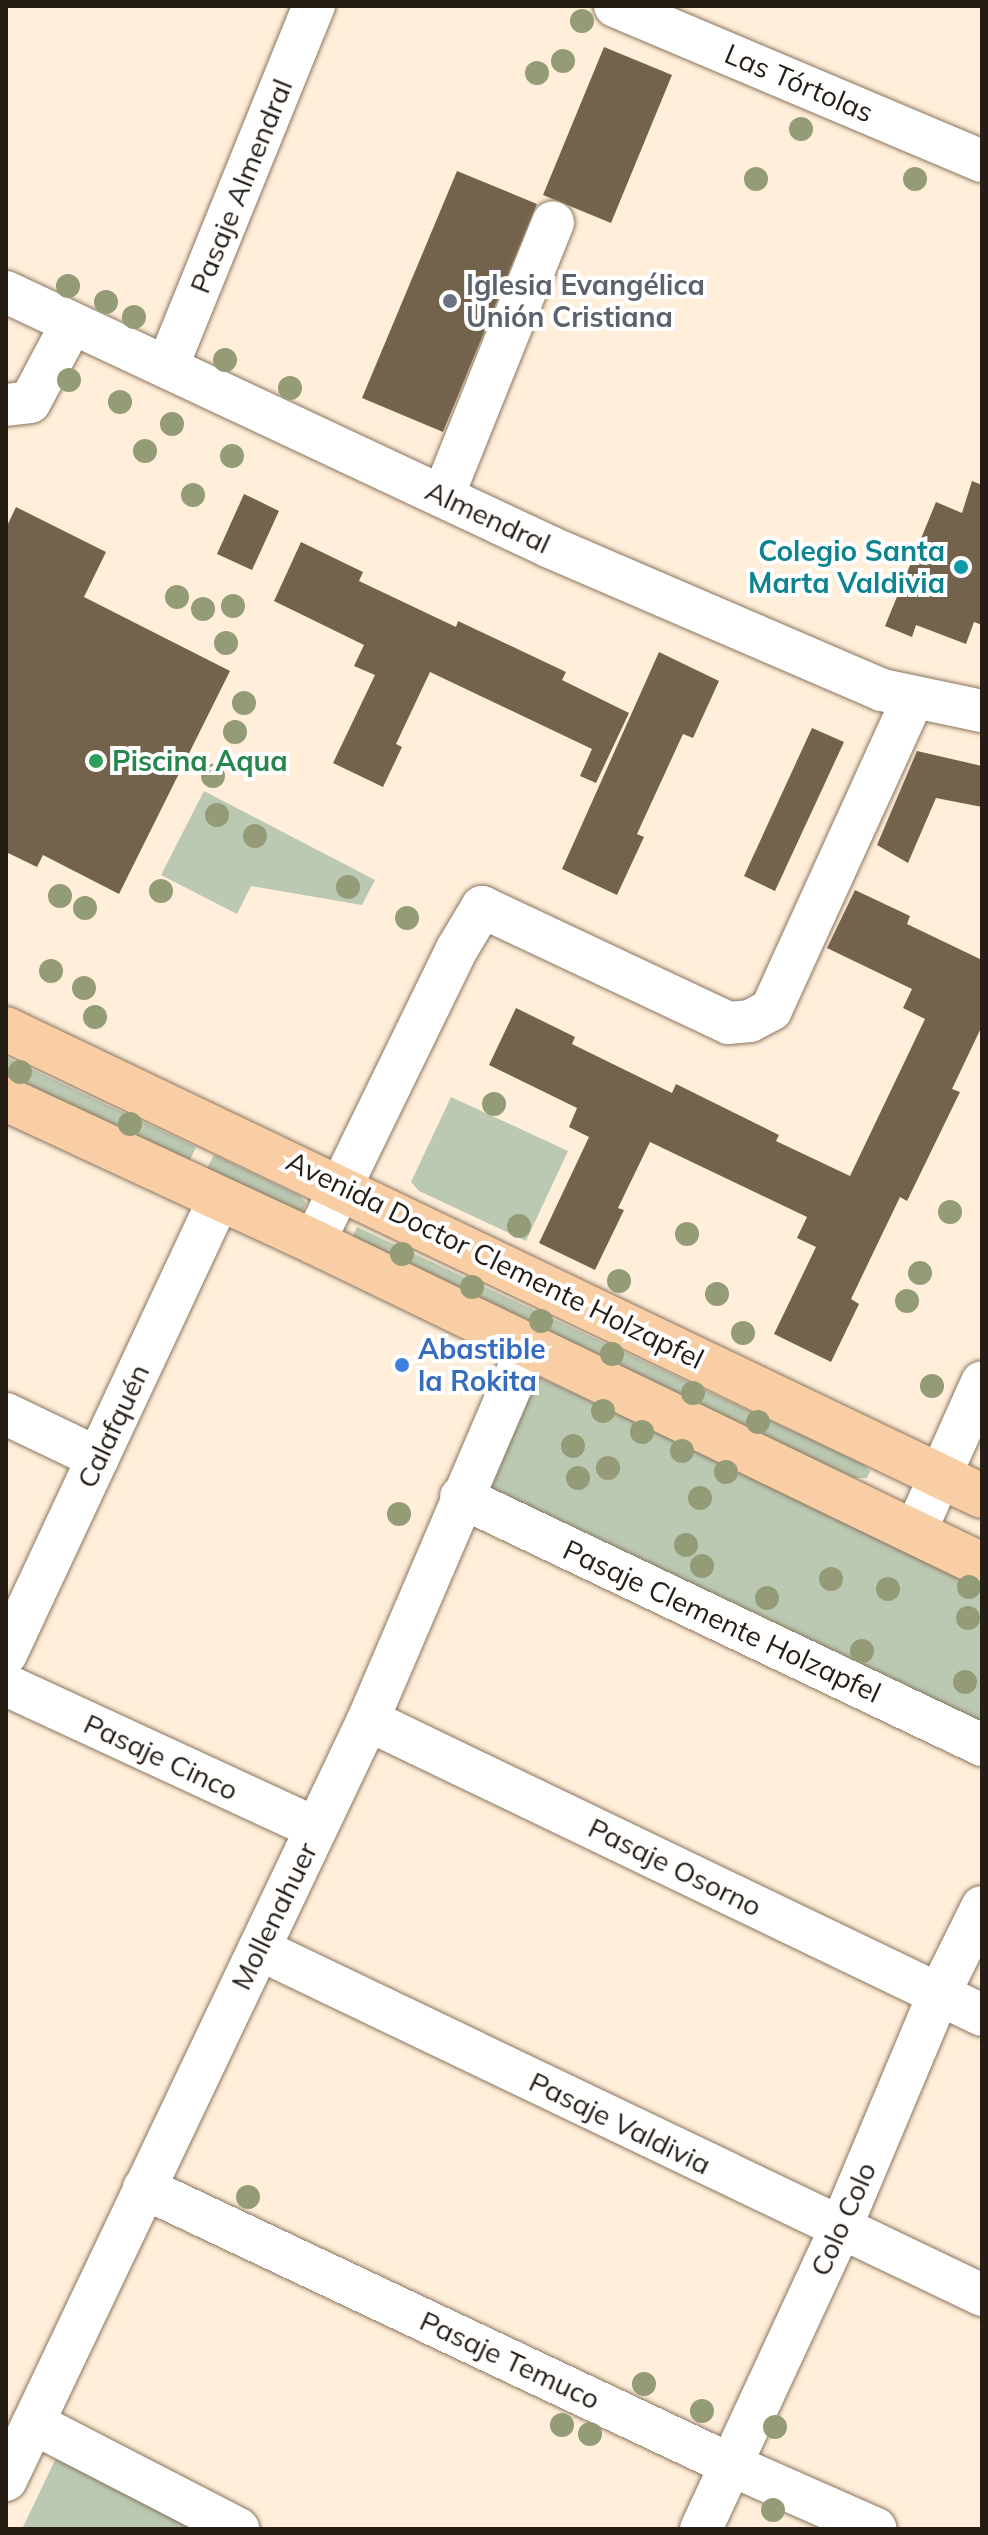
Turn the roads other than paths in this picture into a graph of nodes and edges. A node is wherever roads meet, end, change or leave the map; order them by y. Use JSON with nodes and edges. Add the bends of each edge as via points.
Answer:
{"nodes":[{"id":1,"x":314,"y":6,"type":"edge"},
{"id":2,"x":641,"y":11,"type":"edge"},
{"id":3,"x":982,"y":161,"type":"edge"},
{"id":4,"x":553,"y":222,"type":"dead end"},
{"id":5,"x":6,"y":292,"type":"edge"},
{"id":6,"x":72,"y":323,"type":"junction"},
{"id":7,"x":168,"y":365,"type":"junction"},
{"id":8,"x":6,"y":405,"type":"edge"},
{"id":9,"x":443,"y":496,"type":"junction"},
{"id":10,"x":913,"y":699,"type":"junction"},
{"id":11,"x":982,"y":711,"type":"edge"},
{"id":12,"x":6,"y":1029,"type":"edge"},
{"id":13,"x":6,"y":1099,"type":"edge"},
{"id":14,"x":341,"y":1187,"type":"junction"},
{"id":15,"x":219,"y":1199,"type":"junction"},
{"id":16,"x":314,"y":1242,"type":"junction"},
{"id":17,"x":528,"y":1346,"type":"junction"},
{"id":18,"x":982,"y":1382,"type":"edge"},
{"id":19,"x":6,"y":1414,"type":"edge"},
{"id":20,"x":98,"y":1458,"type":"junction"},
{"id":21,"x":941,"y":1474,"type":"junction"},
{"id":22,"x":982,"y":1496,"type":"edge"},
{"id":23,"x":461,"y":1497,"type":"junction"},
{"id":24,"x":915,"y":1532,"type":"junction"},
{"id":25,"x":982,"y":1565,"type":"edge"},
{"id":26,"x":6,"y":1654,"type":"edge"},
{"id":27,"x":6,"y":1685,"type":"edge"},
{"id":28,"x":368,"y":1720,"type":"junction"},
{"id":29,"x":982,"y":1745,"type":"edge"},
{"id":30,"x":316,"y":1828,"type":"junction"},
{"id":31,"x":982,"y":1907,"type":"edge"},
{"id":32,"x":259,"y":1949,"type":"junction"},
{"id":33,"x":939,"y":1994,"type":"junction"},
{"id":34,"x":982,"y":2015,"type":"edge"},
{"id":35,"x":144,"y":2188,"type":"junction"},
{"id":36,"x":840,"y":2229,"type":"junction"},
{"id":37,"x":982,"y":2295,"type":"edge"},
{"id":38,"x":33,"y":2423,"type":"junction"},
{"id":39,"x":731,"y":2465,"type":"junction"},
{"id":40,"x":6,"y":2480,"type":"edge"},
{"id":41,"x":238,"y":2529,"type":"edge"},
{"id":42,"x":701,"y":2529,"type":"edge"},
{"id":43,"x":876,"y":2529,"type":"edge"}],
"edges":[{"from":1,"to":7,"type":"street","name":"Pasaje Almendral"},
{"from":2,"to":3,"type":"street","name":"Las Tórtolas"},
{"from":4,"to":9,"type":"street"},
{"from":5,"to":6,"type":"street","name":"Almendral"},
{"from":6,"to":7,"type":"street","name":"Almendral"},
{"from":6,"to":8,"type":"street","via":[[30,402]]},
{"from":7,"to":9,"type":"street","name":"Almendral"},
{"from":9,"to":10,"type":"street","name":"Almendral","via":[[579,560]]},
{"from":10,"to":11,"type":"street","name":"Almendral"},
{"from":10,"to":14,"type":"street","via":[[771,1010],[750,1021],[728,1023],[482,907]]},
{"from":12,"to":14,"type":"main road","name":"Avenida Doctor Clemente Holzapfel"},
{"from":13,"to":15,"type":"main road"},
{"from":14,"to":16,"type":"street"},
{"from":14,"to":21,"type":"main road","name":"Avenida Doctor Clemente Holzapfel"},
{"from":15,"to":16,"type":"main road"},
{"from":15,"to":20,"type":"street","name":"Calafquén"},
{"from":16,"to":17,"type":"main road"},
{"from":17,"to":23,"type":"street","name":"Mollenahuer"},
{"from":17,"to":24,"type":"main road"},
{"from":18,"to":21,"type":"street"},
{"from":19,"to":20,"type":"street"},
{"from":20,"to":26,"type":"street","name":"Calafquén"},
{"from":21,"to":22,"type":"main road","name":"Avenida Doctor Clemente Holzapfel"},
{"from":21,"to":24,"type":"street"},
{"from":23,"to":28,"type":"street","name":"Mollenahuer"},
{"from":23,"to":29,"type":"street","name":"Pasaje Clemente Holzapfel"},
{"from":24,"to":25,"type":"main road"},
{"from":27,"to":30,"type":"street","name":"Pasaje Cinco"},
{"from":28,"to":30,"type":"street","name":"Mollenahuer"},
{"from":28,"to":33,"type":"street","name":"Pasaje Osorno"},
{"from":30,"to":32,"type":"street","name":"Mollenahuer"},
{"from":31,"to":33,"type":"street","name":"Colo Colo"},
{"from":32,"to":35,"type":"street","name":"Mollenahuer"},
{"from":32,"to":36,"type":"street","name":"Pasaje Valdivia"},
{"from":33,"to":34,"type":"street","name":"Pasaje Osorno"},
{"from":33,"to":36,"type":"street","name":"Colo Colo"},
{"from":35,"to":38,"type":"street","name":"Mollenahuer"},
{"from":35,"to":39,"type":"street","name":"Pasaje Temuco"},
{"from":36,"to":37,"type":"street","name":"Pasaje Valdivia"},
{"from":36,"to":39,"type":"street","name":"Colo Colo"},
{"from":38,"to":40,"type":"street","name":"Mollenahuer"},
{"from":38,"to":41,"type":"street"},
{"from":39,"to":42,"type":"street","name":"Colo Colo"},
{"from":39,"to":43,"type":"street","name":"Pasaje Temuco"}]}
